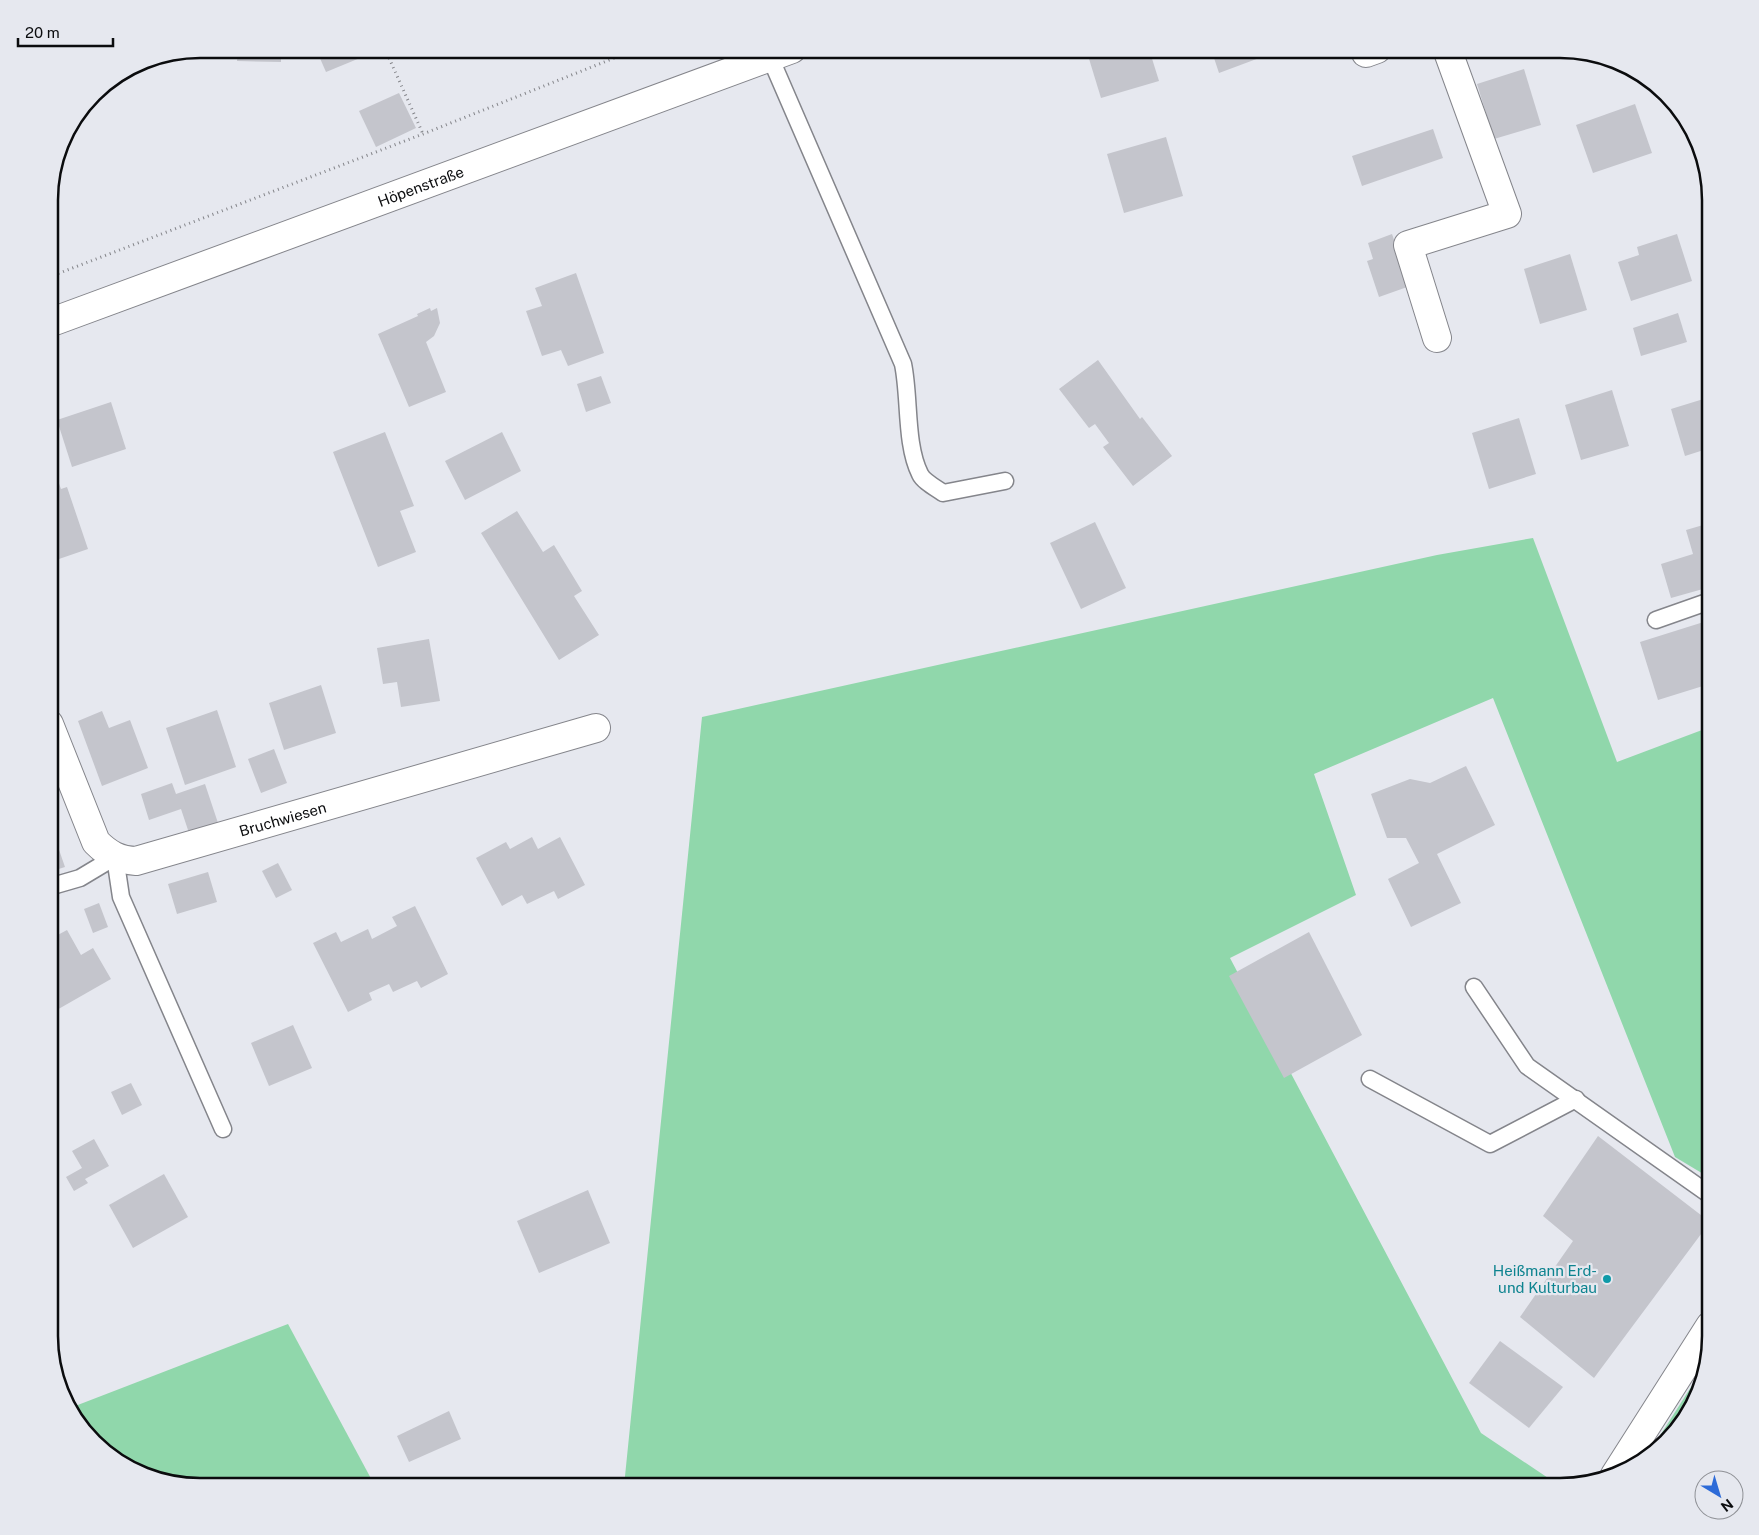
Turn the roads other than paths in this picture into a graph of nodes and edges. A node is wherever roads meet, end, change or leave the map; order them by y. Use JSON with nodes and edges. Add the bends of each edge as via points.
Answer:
{"nodes":[{"id":1,"x":767,"y":58,"type":"edge"},
{"id":2,"x":783,"y":58,"type":"edge"},
{"id":3,"x":1450,"y":58,"type":"edge"},
{"id":4,"x":58,"y":320,"type":"edge"},
{"id":5,"x":1437,"y":338,"type":"dead end"},
{"id":6,"x":1005,"y":481,"type":"dead end"},
{"id":7,"x":1701,"y":604,"type":"edge"},
{"id":8,"x":1656,"y":620,"type":"dead end"},
{"id":9,"x":596,"y":728,"type":"dead end"},
{"id":10,"x":58,"y":747,"type":"edge"},
{"id":11,"x":115,"y":857,"type":"junction"},
{"id":12,"x":58,"y":885,"type":"edge"},
{"id":13,"x":1474,"y":987,"type":"dead end"},
{"id":14,"x":1370,"y":1079,"type":"dead end"},
{"id":15,"x":1576,"y":1099,"type":"junction"},
{"id":16,"x":223,"y":1129,"type":"dead end"},
{"id":17,"x":1702,"y":1189,"type":"edge"},
{"id":18,"x":1702,"y":1339,"type":"edge"},
{"id":19,"x":1624,"y":1462,"type":"edge"}],
"edges":[{"from":1,"to":4,"type":"street","name":"Höpenstraße"},
{"from":2,"to":6,"type":"lane","via":[[903,364],[908,388],[910,435],[920,475],[943,494]]},
{"from":3,"to":5,"type":"street","via":[[1507,214],[1408,245]]},
{"from":7,"to":8,"type":"lane"},
{"from":9,"to":11,"type":"street","name":"Bruchwiesen","via":[[136,862],[121,861]]},
{"from":10,"to":11,"type":"street","name":"Bruchwiesen","via":[[96,842]]},
{"from":11,"to":12,"type":"lane","via":[[80,878]]},
{"from":11,"to":16,"type":"lane","via":[[121,897]]},
{"from":13,"to":15,"type":"lane","via":[[1527,1066]]},
{"from":14,"to":15,"type":"lane","via":[[1490,1144]]},
{"from":15,"to":17,"type":"lane"},
{"from":18,"to":19,"type":"street"}]}
